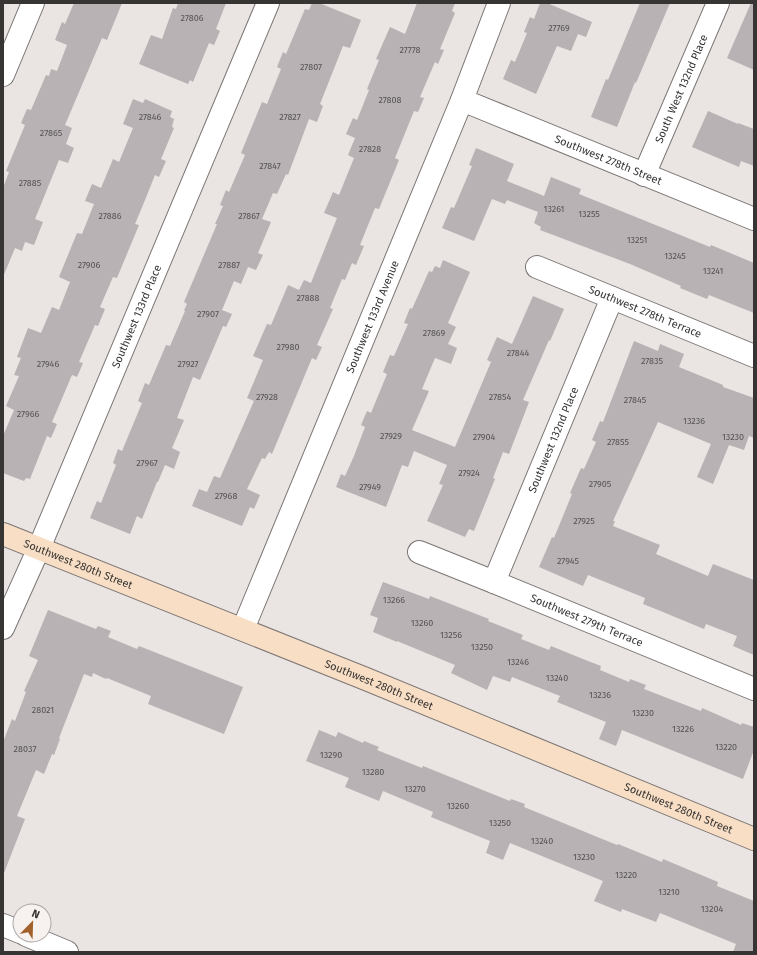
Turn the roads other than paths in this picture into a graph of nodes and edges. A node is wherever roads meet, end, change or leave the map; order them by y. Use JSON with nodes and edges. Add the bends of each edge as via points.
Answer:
{"nodes":[{"id":1,"x":33,"y":3,"type":"edge"},
{"id":2,"x":268,"y":3,"type":"edge"},
{"id":3,"x":499,"y":3,"type":"edge"},
{"id":4,"x":718,"y":3,"type":"edge"},
{"id":5,"x":3,"y":75,"type":"edge"},
{"id":6,"x":462,"y":100,"type":"junction"},
{"id":7,"x":644,"y":175,"type":"junction"},
{"id":8,"x":754,"y":219,"type":"edge"},
{"id":9,"x":536,"y":267,"type":"dead end"},
{"id":10,"x":612,"y":298,"type":"junction"},
{"id":11,"x":754,"y":356,"type":"edge"},
{"id":12,"x":3,"y":534,"type":"edge"},
{"id":13,"x":39,"y":548,"type":"junction"},
{"id":14,"x":419,"y":552,"type":"dead end"},
{"id":15,"x":494,"y":582,"type":"junction"},
{"id":16,"x":3,"y":628,"type":"edge"},
{"id":17,"x":242,"y":629,"type":"junction"},
{"id":18,"x":754,"y":689,"type":"edge"},
{"id":19,"x":754,"y":839,"type":"edge"},
{"id":20,"x":45,"y":943,"type":"edge"},
{"id":21,"x":67,"y":952,"type":"edge"}],
"edges":[{"from":1,"to":5,"type":"street"},
{"from":2,"to":13,"type":"street","name":"Southwest 133rd Place"},
{"from":3,"to":6,"type":"street","name":"Southwest 133rd Avenue"},
{"from":4,"to":7,"type":"street","name":"South West 132nd Place"},
{"from":6,"to":7,"type":"street","name":"Southwest 278th Street"},
{"from":6,"to":17,"type":"street","name":"Southwest 133rd Avenue"},
{"from":7,"to":8,"type":"street","name":"Southwest 278th Street"},
{"from":9,"to":10,"type":"street","name":"Southwest 278th Terrace"},
{"from":10,"to":11,"type":"street","name":"Southwest 278th Terrace"},
{"from":10,"to":15,"type":"street","name":"Southwest 132nd Place"},
{"from":12,"to":13,"type":"street","name":"Southwest 280th Street"},
{"from":13,"to":16,"type":"street","name":"Southwest 133rd Place"},
{"from":13,"to":17,"type":"street","name":"Southwest 280th Street"},
{"from":14,"to":15,"type":"street","name":"Southwest 279th Terrace"},
{"from":15,"to":18,"type":"street","name":"Southwest 279th Terrace"},
{"from":17,"to":19,"type":"street","name":"Southwest 280th Street"},
{"from":20,"to":21,"type":"street"}]}
